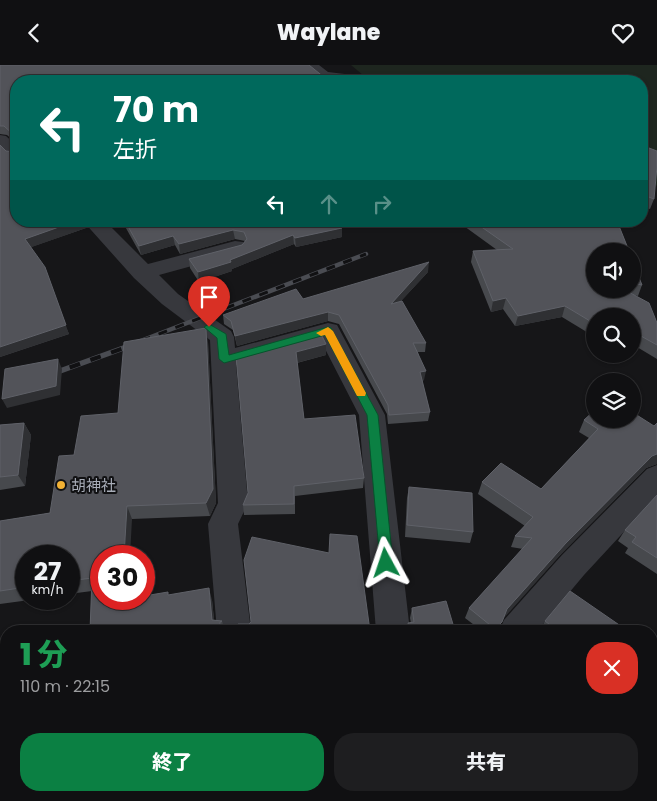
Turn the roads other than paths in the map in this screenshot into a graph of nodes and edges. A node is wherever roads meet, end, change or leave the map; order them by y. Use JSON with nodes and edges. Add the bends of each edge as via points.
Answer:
{"nodes":[{"id":1,"x":0,"y":140,"type":"edge"},
{"id":2,"x":10,"y":149,"type":"edge"},
{"id":3,"x":99,"y":227,"type":"edge"},
{"id":4,"x":235,"y":247,"type":"edge"},
{"id":5,"x":142,"y":273,"type":"junction"},
{"id":6,"x":224,"y":359,"type":"junction"},
{"id":7,"x":657,"y":477,"type":"edge"},
{"id":8,"x":233,"y":625,"type":"edge"},
{"id":9,"x":392,"y":625,"type":"edge"},
{"id":10,"x":521,"y":625,"type":"edge"}],
"edges":[{"from":1,"to":2,"type":"street"},
{"from":3,"to":5,"type":"street"},
{"from":4,"to":5,"type":"street"},
{"from":5,"to":6,"type":"street","via":[[170,299],[222,337]]},
{"from":6,"to":8,"type":"street","via":[[233,503],[223,524]]},
{"from":6,"to":9,"type":"street","via":[[328,331],[372,415]]},
{"from":7,"to":10,"type":"street"}]}
